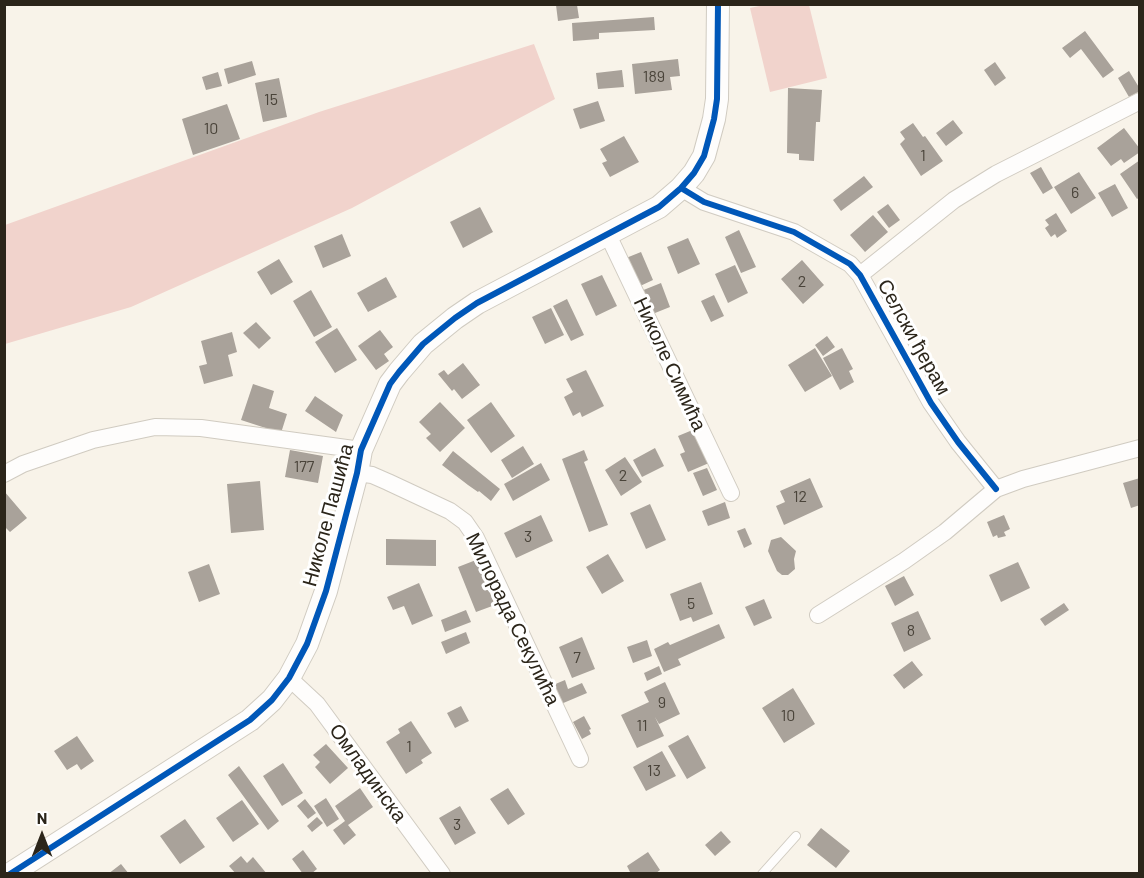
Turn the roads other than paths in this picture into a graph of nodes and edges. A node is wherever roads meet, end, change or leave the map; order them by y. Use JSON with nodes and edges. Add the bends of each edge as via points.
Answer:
{"nodes":[{"id":1,"x":718,"y":4,"type":"edge"},
{"id":2,"x":1140,"y":101,"type":"edge"},
{"id":3,"x":681,"y":188,"type":"junction"},
{"id":4,"x":608,"y":235,"type":"junction"},
{"id":5,"x":860,"y":274,"type":"junction"},
{"id":6,"x":1140,"y":448,"type":"edge"},
{"id":7,"x":361,"y":450,"type":"junction"},
{"id":8,"x":357,"y":473,"type":"junction"},
{"id":9,"x":4,"y":474,"type":"edge"},
{"id":10,"x":996,"y":489,"type":"junction"},
{"id":11,"x":731,"y":493,"type":"dead end"},
{"id":12,"x":818,"y":615,"type":"dead end"},
{"id":13,"x":289,"y":678,"type":"junction"},
{"id":14,"x":580,"y":759,"type":"dead end"},
{"id":15,"x":795,"y":836,"type":"dead end"},
{"id":16,"x":10,"y":873,"type":"edge"},
{"id":17,"x":441,"y":873,"type":"edge"},
{"id":18,"x":762,"y":873,"type":"edge"}],
"edges":[{"from":1,"to":3,"type":"street","name":"Николе Пашића","via":[[714,118],[704,156]]},
{"from":2,"to":5,"type":"street","via":[[996,174],[954,200]]},
{"from":3,"to":4,"type":"street","name":"Николе Пашића","via":[[659,207]]},
{"from":3,"to":5,"type":"street","name":"Селски ђерам","via":[[704,202],[794,232],[850,264]]},
{"from":4,"to":7,"type":"street","name":"Николе Пашића","via":[[477,303],[423,344],[390,384]]},
{"from":4,"to":11,"type":"street","name":"Николе Симића"},
{"from":5,"to":10,"type":"street","name":"Селски ђерам","via":[[931,403]]},
{"from":6,"to":10,"type":"street"},
{"from":7,"to":8,"type":"street","name":"Николе Пашића"},
{"from":7,"to":9,"type":"street","via":[[201,428],[155,427],[93,440]]},
{"from":8,"to":13,"type":"street","name":"Николе Пашића","via":[[318,614]]},
{"from":8,"to":14,"type":"street","name":"Милорада Секулића","via":[[388,482],[465,522]]},
{"from":10,"to":12,"type":"street","via":[[945,532]]},
{"from":13,"to":16,"type":"street","name":"Николе Пашића","via":[[250,720]]},
{"from":13,"to":17,"type":"street","name":"Омладинска","via":[[317,704]]},
{"from":15,"to":18,"type":"lane"}]}
